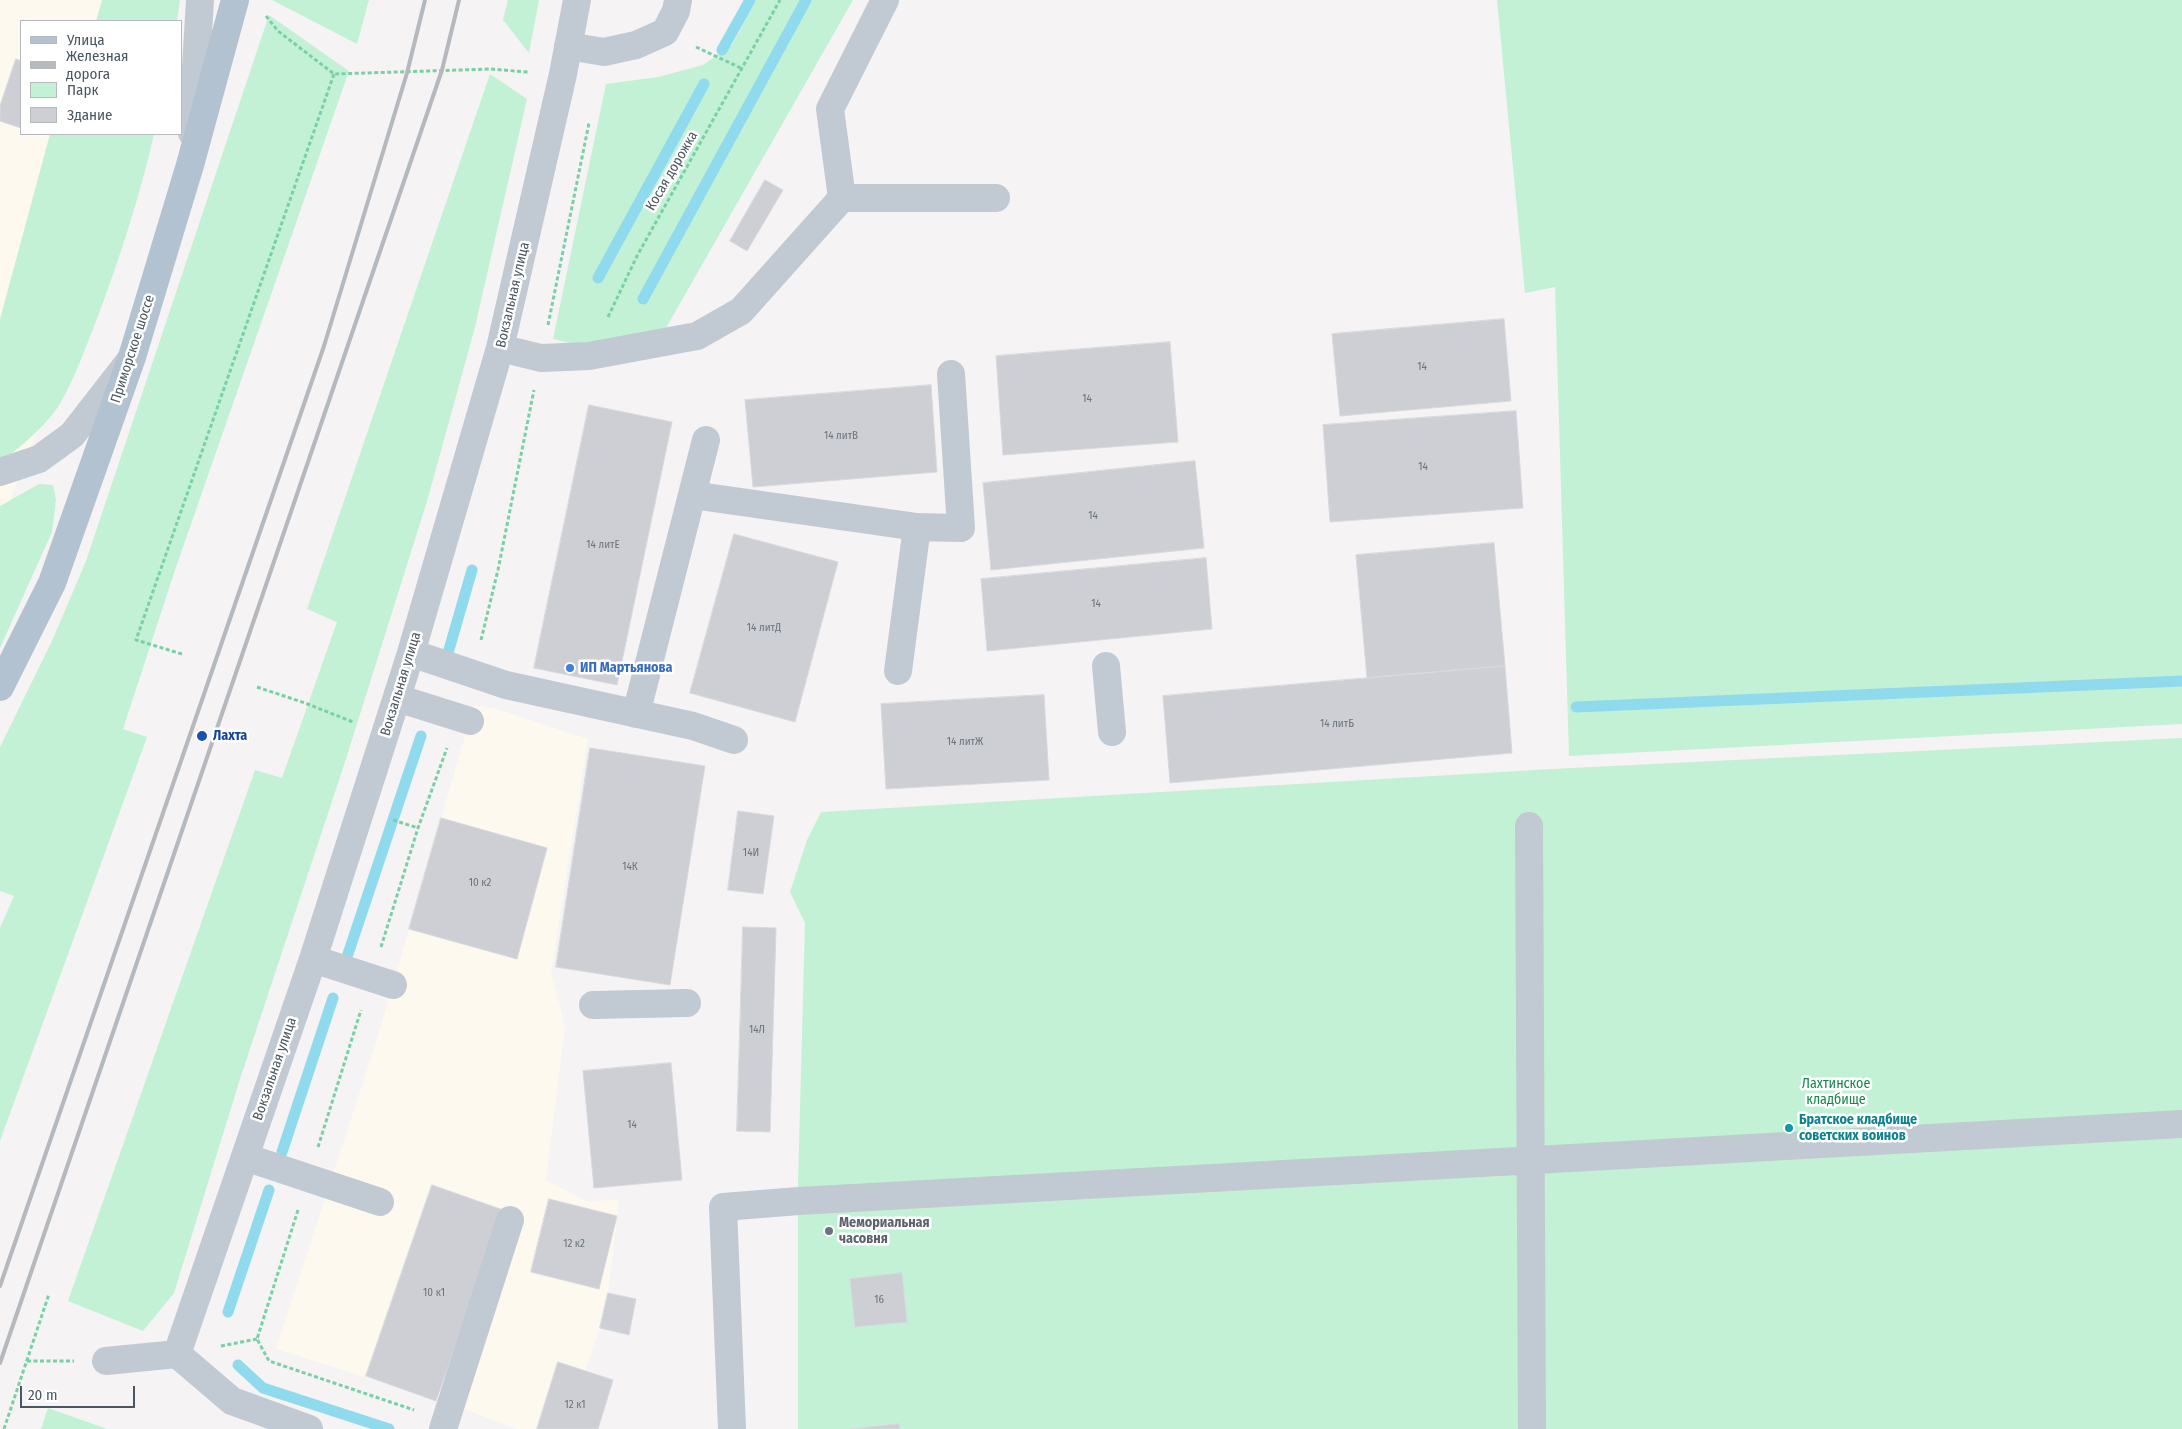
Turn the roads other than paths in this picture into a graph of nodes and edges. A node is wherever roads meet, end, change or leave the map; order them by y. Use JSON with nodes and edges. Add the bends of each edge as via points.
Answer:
{"nodes":[{"id":1,"x":200,"y":0,"type":"edge"},
{"id":2,"x":235,"y":0,"type":"edge"},
{"id":3,"x":577,"y":0,"type":"edge"},
{"id":4,"x":678,"y":0,"type":"edge"},
{"id":5,"x":885,"y":0,"type":"edge"},
{"id":6,"x":568,"y":46,"type":"junction"},
{"id":7,"x":190,"y":165,"type":"junction"},
{"id":8,"x":842,"y":198,"type":"junction"},
{"id":9,"x":996,"y":198,"type":"dead end"},
{"id":10,"x":500,"y":348,"type":"junction"},
{"id":11,"x":132,"y":357,"type":"junction"},
{"id":12,"x":951,"y":374,"type":"dead end"},
{"id":13,"x":706,"y":440,"type":"dead end"},
{"id":14,"x":0,"y":472,"type":"edge"},
{"id":15,"x":692,"y":495,"type":"junction"},
{"id":16,"x":917,"y":527,"type":"junction"},
{"id":17,"x":411,"y":653,"type":"junction"},
{"id":18,"x":1106,"y":666,"type":"dead end"},
{"id":19,"x":898,"y":671,"type":"dead end"},
{"id":20,"x":0,"y":687,"type":"edge"},
{"id":21,"x":397,"y":698,"type":"junction"},
{"id":22,"x":636,"y":714,"type":"junction"},
{"id":23,"x":464,"y":719,"type":"road end"},
{"id":24,"x":1112,"y":732,"type":"dead end"},
{"id":25,"x":734,"y":740,"type":"dead end"},
{"id":26,"x":1529,"y":826,"type":"dead end"},
{"id":27,"x":313,"y":959,"type":"junction"},
{"id":28,"x":382,"y":982,"type":"road end"},
{"id":29,"x":687,"y":1003,"type":"dead end"},
{"id":30,"x":593,"y":1005,"type":"dead end"},
{"id":31,"x":2182,"y":1124,"type":"edge"},
{"id":32,"x":245,"y":1157,"type":"junction"},
{"id":33,"x":1530,"y":1162,"type":"junction"},
{"id":34,"x":380,"y":1202,"type":"dead end"},
{"id":35,"x":510,"y":1220,"type":"dead end"},
{"id":36,"x":177,"y":1354,"type":"junction"},
{"id":37,"x":106,"y":1361,"type":"road end"},
{"id":38,"x":445,"y":1425,"type":"edge"},
{"id":39,"x":309,"y":1429,"type":"edge"},
{"id":40,"x":732,"y":1429,"type":"edge"},
{"id":41,"x":1532,"y":1429,"type":"edge"}],
"edges":[{"from":1,"to":7,"type":"street"},
{"from":2,"to":7,"type":"main road","name":"Приморское шоссе"},
{"from":3,"to":6,"type":"street","name":"Вокзальная улица"},
{"from":4,"to":6,"type":"street","via":[[665,32],[636,45],[604,52]]},
{"from":5,"to":8,"type":"street","via":[[830,109]]},
{"from":6,"to":10,"type":"street","name":"Вокзальная улица"},
{"from":7,"to":11,"type":"main road","name":"Приморское шоссе"},
{"from":8,"to":9,"type":"street"},
{"from":8,"to":10,"type":"street","via":[[740,311],[697,336],[589,356],[541,358]]},
{"from":10,"to":17,"type":"street","name":"Вокзальная улица"},
{"from":11,"to":14,"type":"street","via":[[72,435],[39,459]]},
{"from":11,"to":20,"type":"main road","name":"Приморское шоссе","via":[[52,583]]},
{"from":12,"to":16,"type":"street","via":[[961,528]]},
{"from":13,"to":15,"type":"street"},
{"from":15,"to":16,"type":"street"},
{"from":15,"to":22,"type":"street"},
{"from":16,"to":19,"type":"street"},
{"from":17,"to":21,"type":"street","name":"Вокзальная улица"},
{"from":17,"to":22,"type":"street","via":[[506,685]]},
{"from":18,"to":24,"type":"street"},
{"from":21,"to":23,"type":"street"},
{"from":21,"to":27,"type":"street","name":"Вокзальная улица"},
{"from":22,"to":25,"type":"street","via":[[693,726]]},
{"from":26,"to":33,"type":"street"},
{"from":27,"to":28,"type":"street"},
{"from":27,"to":32,"type":"street","name":"Вокзальная улица"},
{"from":29,"to":30,"type":"street"},
{"from":31,"to":33,"type":"street"},
{"from":32,"to":34,"type":"street"},
{"from":32,"to":36,"type":"street","name":"Вокзальная улица"},
{"from":33,"to":40,"type":"street","via":[[723,1207]]},
{"from":33,"to":41,"type":"street"},
{"from":35,"to":38,"type":"street"},
{"from":36,"to":37,"type":"street"},
{"from":36,"to":39,"type":"street","via":[[232,1401]]}]}
